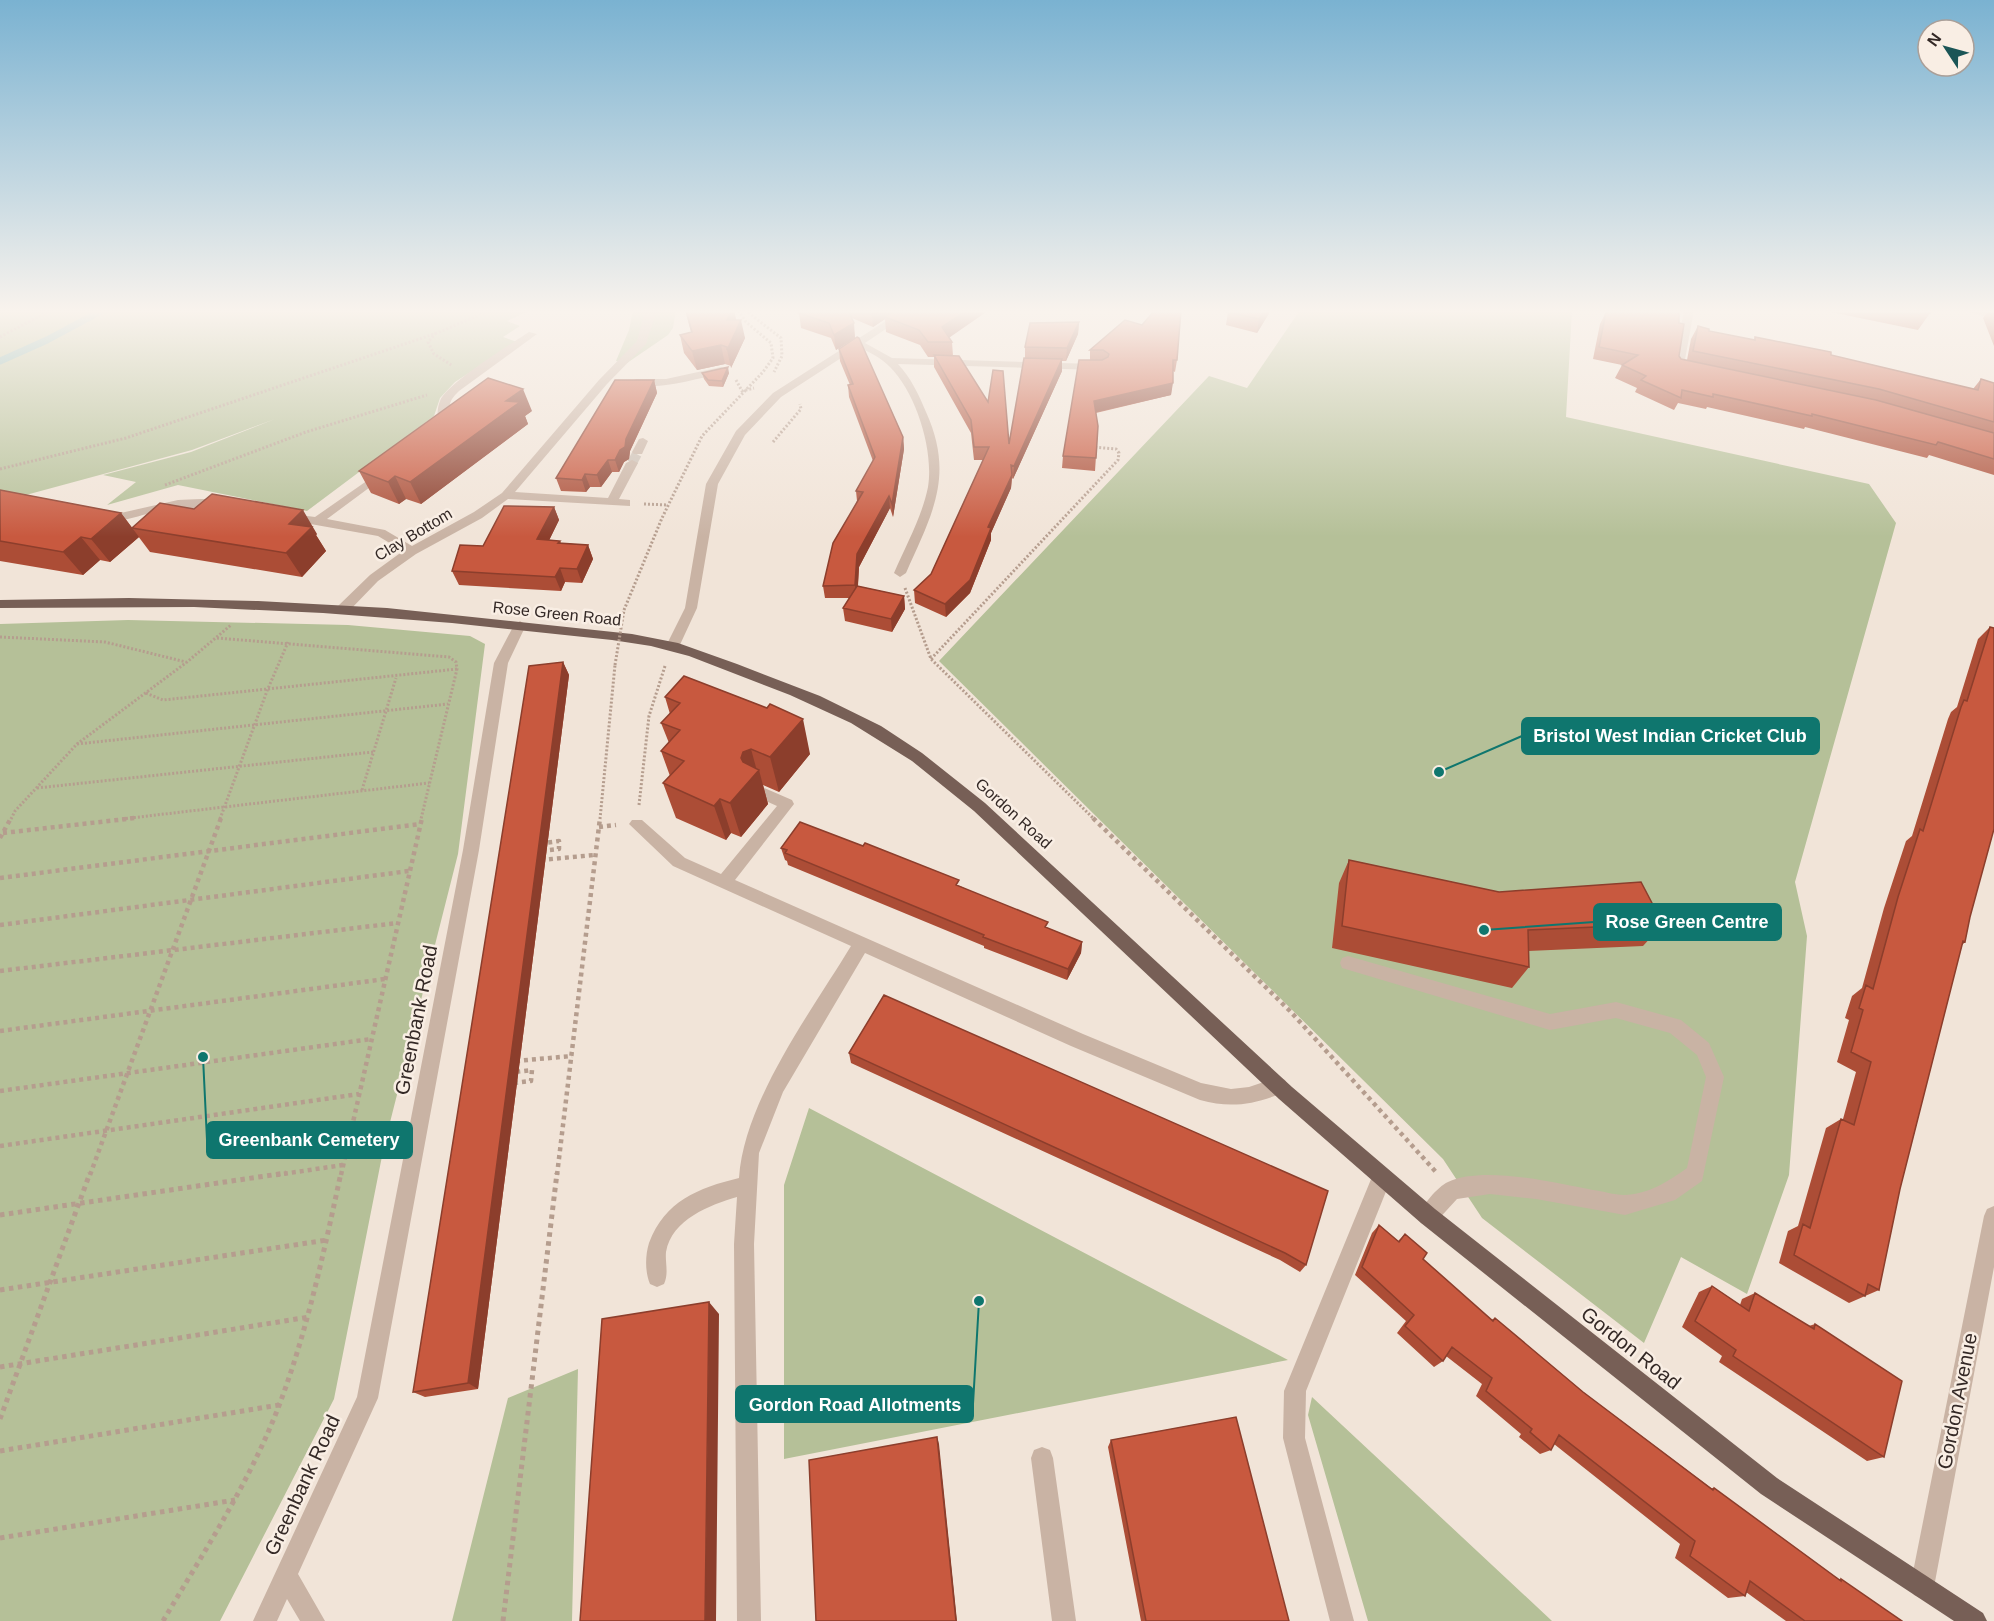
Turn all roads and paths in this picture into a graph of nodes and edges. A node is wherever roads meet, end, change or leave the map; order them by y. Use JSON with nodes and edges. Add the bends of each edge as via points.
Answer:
{"nodes":[{"id":1,"x":281,"y":386,"type":"edge"},
{"id":2,"x":461,"y":386,"type":"edge"},
{"id":3,"x":600,"y":386,"type":"edge"},
{"id":4,"x":748,"y":386,"type":"edge"},
{"id":5,"x":757,"y":386,"type":"edge"},
{"id":6,"x":792,"y":386,"type":"edge"},
{"id":7,"x":907,"y":386,"type":"edge"},
{"id":8,"x":456,"y":389,"type":"junction"},
{"id":9,"x":742,"y":391,"type":"junction"},
{"id":10,"x":427,"y":440,"type":"edge"},
{"id":11,"x":644,"y":441,"type":"dead end"},
{"id":12,"x":1086,"y":446,"type":"edge"},
{"id":13,"x":390,"y":467,"type":"edge"},
{"id":14,"x":0,"y":469,"type":"edge"},
{"id":15,"x":158,"y":488,"type":"dead end"},
{"id":16,"x":506,"y":495,"type":"junction"},
{"id":17,"x":612,"y":502,"type":"junction"},
{"id":18,"x":626,"y":503,"type":"dead end"},
{"id":19,"x":230,"y":507,"type":"edge"},
{"id":20,"x":273,"y":514,"type":"edge"},
{"id":21,"x":86,"y":516,"type":"edge"},
{"id":22,"x":317,"y":521,"type":"junction"},
{"id":23,"x":412,"y":551,"type":"junction"},
{"id":24,"x":900,"y":573,"type":"joint"},
{"id":25,"x":0,"y":604,"type":"edge"},
{"id":26,"x":251,"y":605,"type":"junction"},
{"id":27,"x":343,"y":609,"type":"junction"},
{"id":28,"x":520,"y":625,"type":"junction"},
{"id":29,"x":0,"y":638,"type":"edge"},
{"id":30,"x":217,"y":638,"type":"junction"},
{"id":31,"x":288,"y":642,"type":"junction"},
{"id":32,"x":673,"y":646,"type":"junction"},
{"id":33,"x":931,"y":659,"type":"junction"},
{"id":34,"x":187,"y":662,"type":"junction"},
{"id":35,"x":457,"y":669,"type":"junction"},
{"id":36,"x":396,"y":678,"type":"junction"},
{"id":37,"x":267,"y":691,"type":"junction"},
{"id":38,"x":146,"y":693,"type":"junction"},
{"id":39,"x":448,"y":704,"type":"junction"},
{"id":40,"x":386,"y":711,"type":"junction"},
{"id":41,"x":255,"y":725,"type":"junction"},
{"id":42,"x":76,"y":744,"type":"junction"},
{"id":43,"x":373,"y":752,"type":"junction"},
{"id":44,"x":239,"y":767,"type":"junction"},
{"id":45,"x":429,"y":783,"type":"junction"},
{"id":46,"x":36,"y":788,"type":"junction"},
{"id":47,"x":362,"y":790,"type":"junction"},
{"id":48,"x":760,"y":792,"type":"edge"},
{"id":49,"x":225,"y":807,"type":"junction"},
{"id":50,"x":420,"y":824,"type":"junction"},
{"id":51,"x":638,"y":824,"type":"joint"},
{"id":52,"x":3,"y":833,"type":"junction"},
{"id":53,"x":0,"y":838,"type":"edge"},
{"id":54,"x":537,"y":843,"type":"edge"},
{"id":55,"x":208,"y":851,"type":"junction"},
{"id":56,"x":540,"y":851,"type":"edge"},
{"id":57,"x":594,"y":855,"type":"junction"},
{"id":58,"x":531,"y":860,"type":"edge"},
{"id":59,"x":409,"y":871,"type":"junction"},
{"id":60,"x":0,"y":878,"type":"edge"},
{"id":61,"x":724,"y":882,"type":"junction"},
{"id":62,"x":190,"y":900,"type":"junction"},
{"id":63,"x":398,"y":923,"type":"junction"},
{"id":64,"x":0,"y":925,"type":"edge"},
{"id":65,"x":861,"y":944,"type":"junction"},
{"id":66,"x":172,"y":951,"type":"junction"},
{"id":67,"x":1347,"y":963,"type":"dead end"},
{"id":68,"x":0,"y":971,"type":"edge"},
{"id":69,"x":385,"y":979,"type":"junction"},
{"id":70,"x":150,"y":1010,"type":"junction"},
{"id":71,"x":0,"y":1031,"type":"edge"},
{"id":72,"x":372,"y":1039,"type":"junction"},
{"id":73,"x":572,"y":1056,"type":"junction"},
{"id":74,"x":505,"y":1062,"type":"edge"},
{"id":75,"x":127,"y":1073,"type":"junction"},
{"id":76,"x":511,"y":1073,"type":"edge"},
{"id":77,"x":507,"y":1083,"type":"edge"},
{"id":78,"x":1279,"y":1086,"type":"junction"},
{"id":79,"x":0,"y":1091,"type":"edge"},
{"id":80,"x":359,"y":1094,"type":"junction"},
{"id":81,"x":106,"y":1131,"type":"junction"},
{"id":82,"x":0,"y":1146,"type":"edge"},
{"id":83,"x":343,"y":1165,"type":"junction"},
{"id":84,"x":1381,"y":1179,"type":"junction"},
{"id":85,"x":748,"y":1185,"type":"junction"},
{"id":86,"x":1452,"y":1190,"type":"junction"},
{"id":87,"x":79,"y":1203,"type":"junction"},
{"id":88,"x":0,"y":1215,"type":"edge"},
{"id":89,"x":1428,"y":1216,"type":"junction"},
{"id":90,"x":1994,"y":1216,"type":"edge"},
{"id":91,"x":327,"y":1240,"type":"junction"},
{"id":92,"x":657,"y":1277,"type":"dead end"},
{"id":93,"x":50,"y":1282,"type":"junction"},
{"id":94,"x":0,"y":1290,"type":"edge"},
{"id":95,"x":309,"y":1317,"type":"junction"},
{"id":96,"x":20,"y":1364,"type":"junction"},
{"id":97,"x":0,"y":1367,"type":"edge"},
{"id":98,"x":279,"y":1405,"type":"junction"},
{"id":99,"x":0,"y":1419,"type":"edge"},
{"id":100,"x":0,"y":1451,"type":"edge"},
{"id":101,"x":1042,"y":1458,"type":"dead end"},
{"id":102,"x":235,"y":1500,"type":"junction"},
{"id":103,"x":0,"y":1538,"type":"edge"},
{"id":104,"x":285,"y":1575,"type":"junction"},
{"id":105,"x":1922,"y":1587,"type":"junction"},
{"id":106,"x":162,"y":1621,"type":"edge"},
{"id":107,"x":265,"y":1621,"type":"edge"},
{"id":108,"x":313,"y":1621,"type":"edge"},
{"id":109,"x":503,"y":1621,"type":"edge"},
{"id":110,"x":749,"y":1621,"type":"edge"},
{"id":111,"x":1064,"y":1621,"type":"edge"},
{"id":112,"x":1342,"y":1621,"type":"edge"},
{"id":113,"x":1975,"y":1621,"type":"edge"}],
"edges":[{"from":1,"to":14,"type":"path","via":[[126,438]]},
{"from":2,"to":8,"type":"street"},
{"from":3,"to":16,"type":"street","name":"Clay Bottom"},
{"from":4,"to":9,"type":"path"},
{"from":5,"to":9,"type":"path"},
{"from":6,"to":32,"type":"street","via":[[740,433],[712,484],[691,608]]},
{"from":7,"to":24,"type":"street","via":[[928,423],[937,464],[933,495]]},
{"from":8,"to":10,"type":"street","via":[[446,401],[444,420],[437,433]]},
{"from":8,"to":15,"type":"path","via":[[418,396],[306,432]]},
{"from":9,"to":57,"type":"path","bridge":true,"via":[[706,430],[667,505],[624,609]]},
{"from":11,"to":17,"type":"street"},
{"from":12,"to":33,"type":"path","via":[[1116,449],[1118,460]]},
{"from":13,"to":22,"type":"street"},
{"from":16,"to":17,"type":"street"},
{"from":16,"to":23,"type":"street","name":"Clay Bottom"},
{"from":17,"to":18,"type":"street"},
{"from":19,"to":21,"type":"street","via":[[177,502],[112,519]]},
{"from":20,"to":22,"type":"street"},
{"from":22,"to":23,"type":"street","via":[[381,533]]},
{"from":23,"to":27,"type":"street","name":"Clay Bottom","via":[[374,578]]},
{"from":24,"to":33,"type":"path"},
{"from":25,"to":26,"type":"main road","name":"Rose Green Road"},
{"from":26,"to":27,"type":"main road","name":"Rose Green Road"},
{"from":26,"to":30,"type":"path"},
{"from":27,"to":28,"type":"main road","name":"Rose Green Road"},
{"from":28,"to":32,"type":"main road","name":"Rose Green Road"},
{"from":28,"to":104,"type":"street","name":"Greenbank Road","via":[[501,663],[471,850],[367,1398]]},
{"from":29,"to":34,"type":"path","via":[[105,642]]},
{"from":30,"to":31,"type":"path"},
{"from":30,"to":34,"type":"path"},
{"from":31,"to":35,"type":"path","via":[[449,657],[456,662]]},
{"from":31,"to":37,"type":"path"},
{"from":32,"to":51,"type":"path","via":[[657,684],[643,750]]},
{"from":32,"to":78,"type":"main road","name":"Gordon Road","via":[[811,696],[903,748],[962,792]]},
{"from":33,"to":86,"type":"path","via":[[1290,1011]]},
{"from":34,"to":38,"type":"path"},
{"from":35,"to":36,"type":"path"},
{"from":35,"to":39,"type":"path"},
{"from":36,"to":37,"type":"path"},
{"from":36,"to":40,"type":"path"},
{"from":37,"to":38,"type":"path","via":[[163,700]]},
{"from":37,"to":41,"type":"path"},
{"from":38,"to":42,"type":"path"},
{"from":39,"to":40,"type":"path"},
{"from":39,"to":45,"type":"path"},
{"from":40,"to":41,"type":"path"},
{"from":40,"to":43,"type":"path"},
{"from":41,"to":42,"type":"path"},
{"from":41,"to":44,"type":"path"},
{"from":42,"to":46,"type":"path"},
{"from":43,"to":44,"type":"path"},
{"from":43,"to":47,"type":"path"},
{"from":44,"to":46,"type":"path"},
{"from":44,"to":49,"type":"path"},
{"from":45,"to":47,"type":"path"},
{"from":45,"to":50,"type":"path"},
{"from":46,"to":52,"type":"path","via":[[15,811]]},
{"from":47,"to":49,"type":"path"},
{"from":48,"to":61,"type":"street","via":[[787,804]]},
{"from":49,"to":52,"type":"path"},
{"from":49,"to":55,"type":"path"},
{"from":50,"to":55,"type":"path"},
{"from":50,"to":59,"type":"path"},
{"from":51,"to":61,"type":"street","via":[[679,862]]},
{"from":52,"to":53,"type":"path"},
{"from":54,"to":56,"type":"path","via":[[559,841],[559,849]]},
{"from":55,"to":60,"type":"path"},
{"from":55,"to":62,"type":"path"},
{"from":57,"to":58,"type":"path"},
{"from":57,"to":73,"type":"path"},
{"from":59,"to":62,"type":"path"},
{"from":59,"to":63,"type":"path"},
{"from":61,"to":65,"type":"street"},
{"from":62,"to":64,"type":"path"},
{"from":62,"to":66,"type":"path"},
{"from":63,"to":66,"type":"path"},
{"from":63,"to":69,"type":"path"},
{"from":65,"to":78,"type":"street","via":[[1214,1096],[1245,1098]]},
{"from":65,"to":85,"type":"street","via":[[776,1088],[750,1153]]},
{"from":66,"to":68,"type":"path"},
{"from":66,"to":70,"type":"path"},
{"from":67,"to":86,"type":"street","via":[[1550,1022],[1616,1010],[1675,1026],[1703,1049],[1715,1077],[1695,1174],[1668,1193],[1625,1205],[1490,1184]]},
{"from":69,"to":70,"type":"path"},
{"from":69,"to":72,"type":"path"},
{"from":70,"to":71,"type":"path"},
{"from":70,"to":75,"type":"path"},
{"from":72,"to":75,"type":"path"},
{"from":72,"to":80,"type":"path"},
{"from":73,"to":74,"type":"path"},
{"from":73,"to":109,"type":"path"},
{"from":75,"to":79,"type":"path"},
{"from":75,"to":81,"type":"path"},
{"from":76,"to":77,"type":"path","via":[[532,1070],[531,1081]]},
{"from":78,"to":84,"type":"main road","name":"Gordon Road"},
{"from":80,"to":81,"type":"path"},
{"from":80,"to":83,"type":"path"},
{"from":81,"to":82,"type":"path"},
{"from":81,"to":87,"type":"path"},
{"from":83,"to":87,"type":"path"},
{"from":83,"to":91,"type":"path"},
{"from":84,"to":89,"type":"main road","name":"Gordon Road"},
{"from":84,"to":112,"type":"street","via":[[1295,1390],[1294,1438]]},
{"from":85,"to":92,"type":"street","via":[[711,1195],[678,1214],[666,1228],[657,1249]]},
{"from":85,"to":110,"type":"street","via":[[744,1244]]},
{"from":86,"to":89,"type":"street"},
{"from":87,"to":88,"type":"path"},
{"from":87,"to":93,"type":"path"},
{"from":89,"to":105,"type":"main road","name":"Gordon Road","via":[[1769,1486]]},
{"from":90,"to":105,"type":"street","name":"Gordon Avenue"},
{"from":91,"to":93,"type":"path"},
{"from":91,"to":95,"type":"path"},
{"from":93,"to":94,"type":"path"},
{"from":93,"to":96,"type":"path"},
{"from":95,"to":96,"type":"path"},
{"from":95,"to":98,"type":"path"},
{"from":96,"to":97,"type":"path"},
{"from":96,"to":99,"type":"path"},
{"from":98,"to":100,"type":"path"},
{"from":98,"to":102,"type":"path"},
{"from":101,"to":111,"type":"street"},
{"from":102,"to":103,"type":"path"},
{"from":102,"to":106,"type":"path"},
{"from":104,"to":107,"type":"street","name":"Greenbank Road"},
{"from":104,"to":108,"type":"street"},
{"from":105,"to":113,"type":"main road","name":"Gordon Road"}]}
